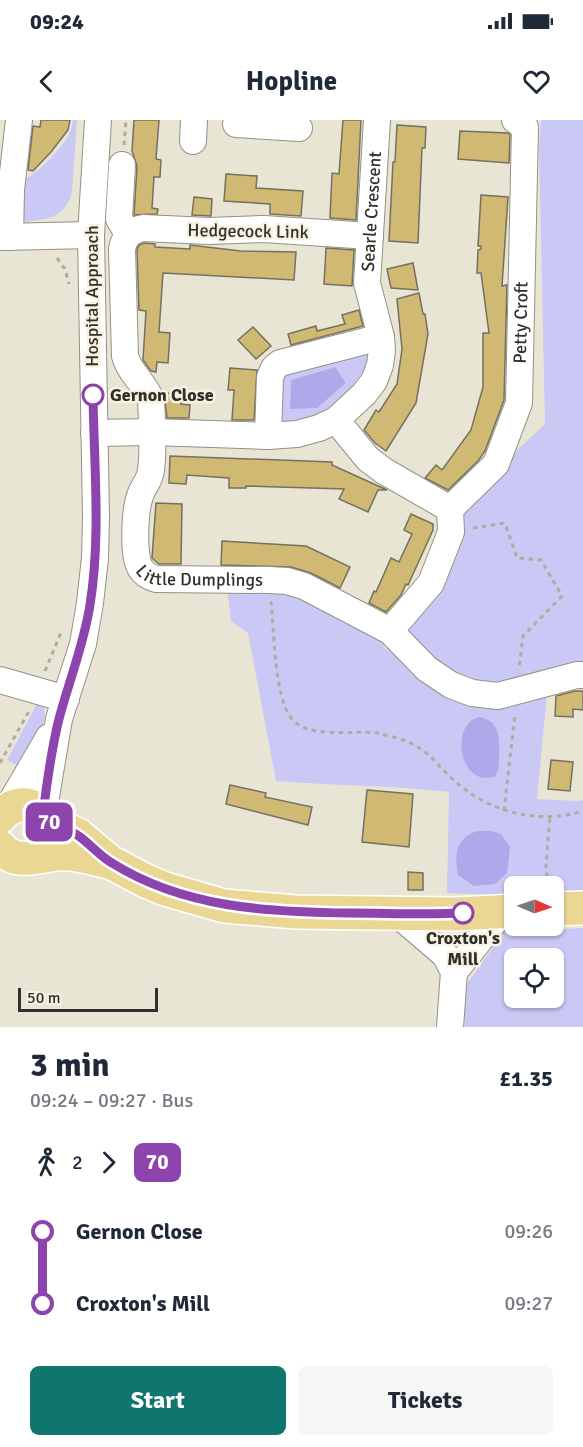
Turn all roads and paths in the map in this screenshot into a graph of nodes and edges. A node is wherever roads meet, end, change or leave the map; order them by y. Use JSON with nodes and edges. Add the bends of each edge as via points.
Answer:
{"nodes":[{"id":1,"x":20,"y":120,"type":"edge"},
{"id":2,"x":98,"y":120,"type":"edge"},
{"id":3,"x":377,"y":120,"type":"edge"},
{"id":4,"x":515,"y":120,"type":"edge"},
{"id":5,"x":236,"y":124,"type":"dead end"},
{"id":6,"x":292,"y":125,"type":"edge"},
{"id":7,"x":122,"y":165,"type":"dead end"},
{"id":8,"x":128,"y":234,"type":"junction"},
{"id":9,"x":91,"y":235,"type":"junction"},
{"id":10,"x":370,"y":236,"type":"junction"},
{"id":11,"x":5,"y":237,"type":"edge"},
{"id":12,"x":52,"y":254,"type":"dead end"},
{"id":13,"x":69,"y":286,"type":"dead end"},
{"id":14,"x":381,"y":337,"type":"junction"},
{"id":15,"x":336,"y":420,"type":"junction"},
{"id":16,"x":152,"y":432,"type":"junction"},
{"id":17,"x":94,"y":433,"type":"junction"},
{"id":18,"x":268,"y":436,"type":"junction"},
{"id":19,"x":451,"y":521,"type":"junction"},
{"id":20,"x":269,"y":580,"type":"junction"},
{"id":21,"x":65,"y":621,"type":"dead end"},
{"id":22,"x":390,"y":631,"type":"junction"},
{"id":23,"x":583,"y":675,"type":"edge"},
{"id":24,"x":0,"y":680,"type":"edge"},
{"id":25,"x":38,"y":690,"type":"junction"},
{"id":26,"x":517,"y":691,"type":"junction"},
{"id":27,"x":63,"y":709,"type":"junction"},
{"id":28,"x":0,"y":764,"type":"edge"},
{"id":29,"x":504,"y":811,"type":"junction"},
{"id":30,"x":583,"y":811,"type":"edge"},
{"id":31,"x":2,"y":814,"type":"edge"},
{"id":32,"x":550,"y":816,"type":"junction"},
{"id":33,"x":45,"y":818,"type":"junction"},
{"id":34,"x":8,"y":853,"type":"edge"},
{"id":35,"x":110,"y":862,"type":"junction"},
{"id":36,"x":547,"y":876,"type":"edge"},
{"id":37,"x":583,"y":908,"type":"edge"},
{"id":38,"x":564,"y":909,"type":"edge"},
{"id":39,"x":504,"y":911,"type":"edge"},
{"id":40,"x":396,"y":914,"type":"junction"},
{"id":41,"x":504,"y":917,"type":"edge"},
{"id":42,"x":454,"y":972,"type":"junction"},
{"id":43,"x":450,"y":1027,"type":"edge"}],
"edges":[{"from":1,"to":11,"type":"street"},
{"from":2,"to":9,"type":"street","name":"Hospital Approach"},
{"from":3,"to":10,"type":"street","name":"Searle Crescent"},
{"from":4,"to":19,"type":"street","name":"Petty Croft","via":[[525,127],[519,403],[496,464]]},
{"from":5,"to":6,"type":"street"},
{"from":7,"to":8,"type":"street","via":[[119,219]]},
{"from":8,"to":10,"type":"street","name":"Hedgecock Link","via":[[143,228],[264,229]]},
{"from":8,"to":16,"type":"street","via":[[122,249],[125,356],[128,368],[152,400]]},
{"from":9,"to":11,"type":"street"},
{"from":9,"to":17,"type":"street","name":"Hospital Approach"},
{"from":10,"to":14,"type":"street","name":"Searle Crescent","via":[[367,283]]},
{"from":12,"to":13,"type":"path","via":[[65,269]]},
{"from":14,"to":15,"type":"street","name":"Searle Crescent","via":[[380,365],[374,381]]},
{"from":14,"to":18,"type":"street","via":[[280,363],[274,368],[270,377]]},
{"from":15,"to":18,"type":"street","name":"Searle Crescent","via":[[297,434]]},
{"from":15,"to":19,"type":"street","via":[[368,459]]},
{"from":16,"to":17,"type":"street","name":"Searle Crescent"},
{"from":16,"to":18,"type":"street","name":"Searle Crescent"},
{"from":16,"to":20,"type":"street","name":"Little Dumplings","via":[[150,479],[138,503],[135,555],[139,568],[156,579]]},
{"from":17,"to":27,"type":"street","name":"Hospital Approach","via":[[93,581],[83,644]]},
{"from":19,"to":22,"type":"street","name":"Petty Croft","via":[[431,583]]},
{"from":19,"to":26,"type":"path","via":[[505,523],[517,558],[541,560],[562,596],[523,636]]},
{"from":20,"to":22,"type":"street","name":"Little Dumplings","via":[[304,586]]},
{"from":20,"to":29,"type":"path","via":[[280,699],[293,721],[315,732],[376,733],[404,741],[430,755],[480,801]]},
{"from":21,"to":25,"type":"path"},
{"from":22,"to":26,"type":"street","via":[[427,669],[451,685],[472,693],[498,696]]},
{"from":23,"to":26,"type":"street"},
{"from":24,"to":25,"type":"street"},
{"from":25,"to":27,"type":"street"},
{"from":25,"to":28,"type":"path"},
{"from":26,"to":29,"type":"path"},
{"from":27,"to":31,"type":"street","name":"Hospital Approach"},
{"from":27,"to":33,"type":"street","name":"Hospital Approach"},
{"from":29,"to":32,"type":"path"},
{"from":30,"to":32,"type":"path"},
{"from":31,"to":33,"type":"main road","via":[[26,805]]},
{"from":32,"to":36,"type":"path"},
{"from":33,"to":34,"type":"main road","via":[[50,828],[48,842],[40,853]]},
{"from":33,"to":35,"type":"main road","via":[[78,835]]},
{"from":34,"to":35,"type":"main road","via":[[66,854]]},
{"from":35,"to":40,"type":"main road","via":[[165,889],[224,906]]},
{"from":37,"to":38,"type":"main road"},
{"from":39,"to":40,"type":"main road"},
{"from":40,"to":42,"type":"street","via":[[445,955]]},
{"from":41,"to":42,"type":"street"},
{"from":42,"to":43,"type":"street"}]}
